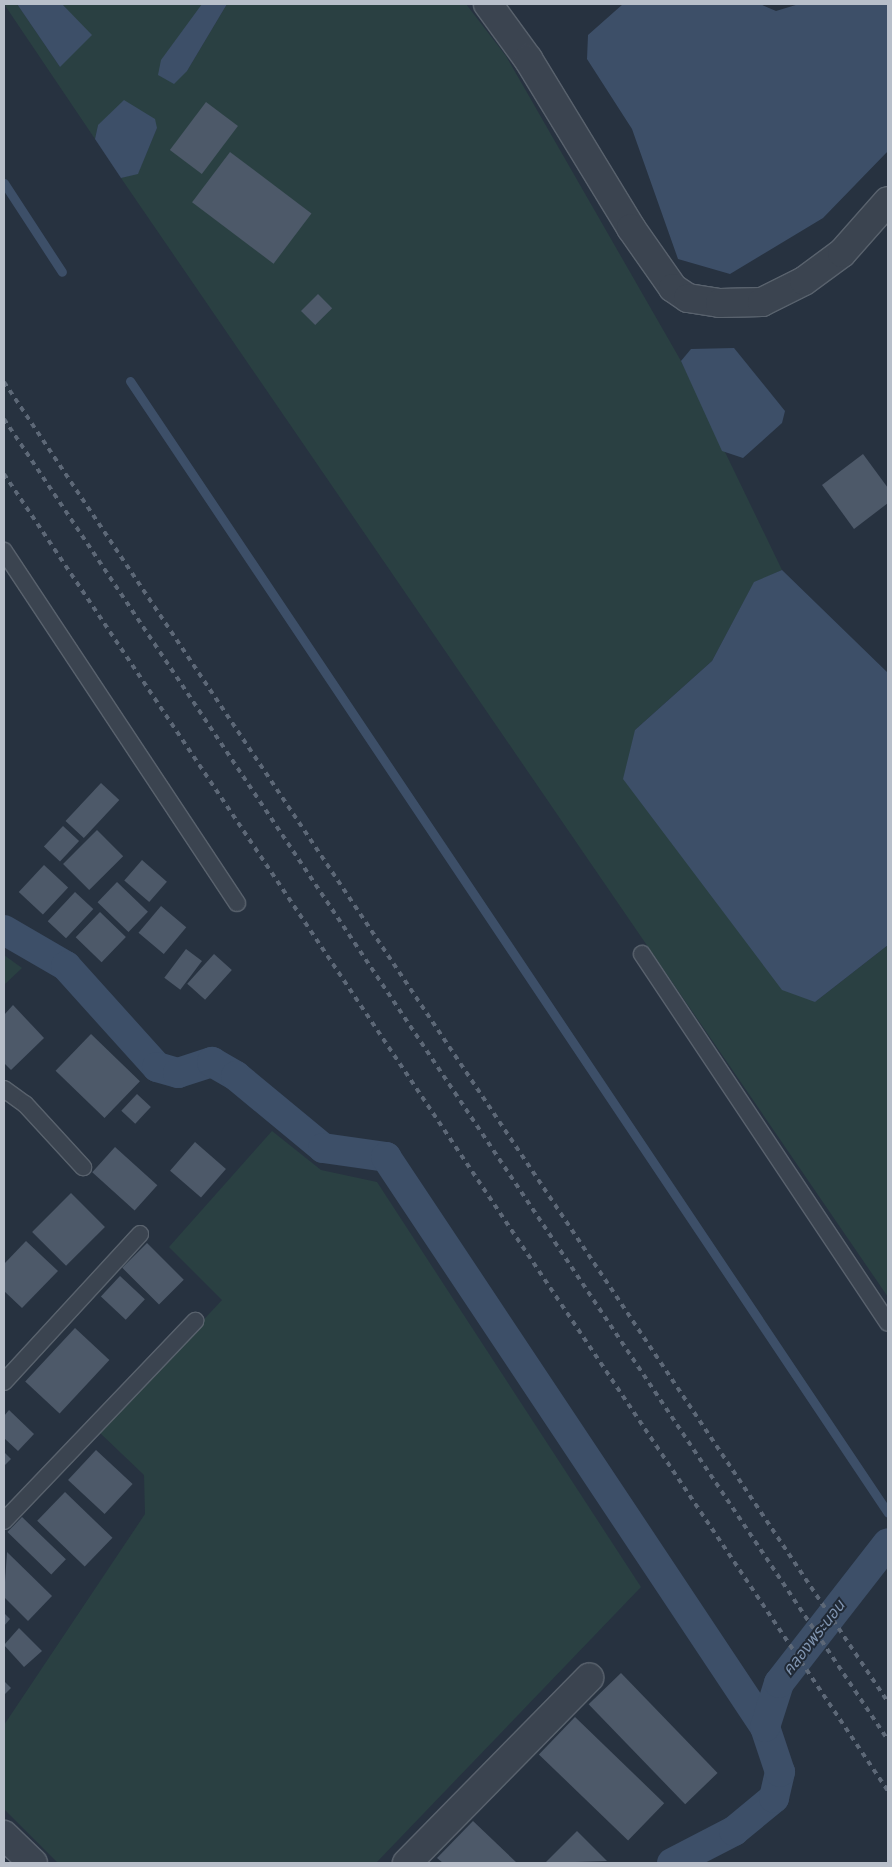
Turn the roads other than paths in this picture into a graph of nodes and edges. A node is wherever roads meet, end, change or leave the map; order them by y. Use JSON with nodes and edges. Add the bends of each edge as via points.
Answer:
{"nodes":[{"id":1,"x":488,"y":4,"type":"edge"},
{"id":2,"x":888,"y":201,"type":"edge"},
{"id":3,"x":4,"y":551,"type":"edge"},
{"id":4,"x":237,"y":903,"type":"dead end"},
{"id":5,"x":642,"y":954,"type":"dead end"},
{"id":6,"x":4,"y":1089,"type":"edge"},
{"id":7,"x":83,"y":1167,"type":"dead end"},
{"id":8,"x":140,"y":1234,"type":"dead end"},
{"id":9,"x":196,"y":1321,"type":"dead end"},
{"id":10,"x":888,"y":1323,"type":"edge"},
{"id":11,"x":4,"y":1382,"type":"edge"},
{"id":12,"x":4,"y":1521,"type":"edge"},
{"id":13,"x":589,"y":1678,"type":"dead end"},
{"id":14,"x":4,"y":1835,"type":"edge"},
{"id":15,"x":33,"y":1863,"type":"edge"},
{"id":16,"x":407,"y":1863,"type":"edge"}],
"edges":[{"from":1,"to":2,"type":"street","via":[[528,59],[631,228],[673,288],[688,298],[720,304],[762,302],[804,281],[842,253]]},
{"from":3,"to":4,"type":"lane"},
{"from":5,"to":10,"type":"lane"},
{"from":6,"to":7,"type":"lane","via":[[25,1104]]},
{"from":8,"to":11,"type":"lane"},
{"from":9,"to":12,"type":"lane"},
{"from":13,"to":16,"type":"street"},
{"from":14,"to":15,"type":"street"}]}
